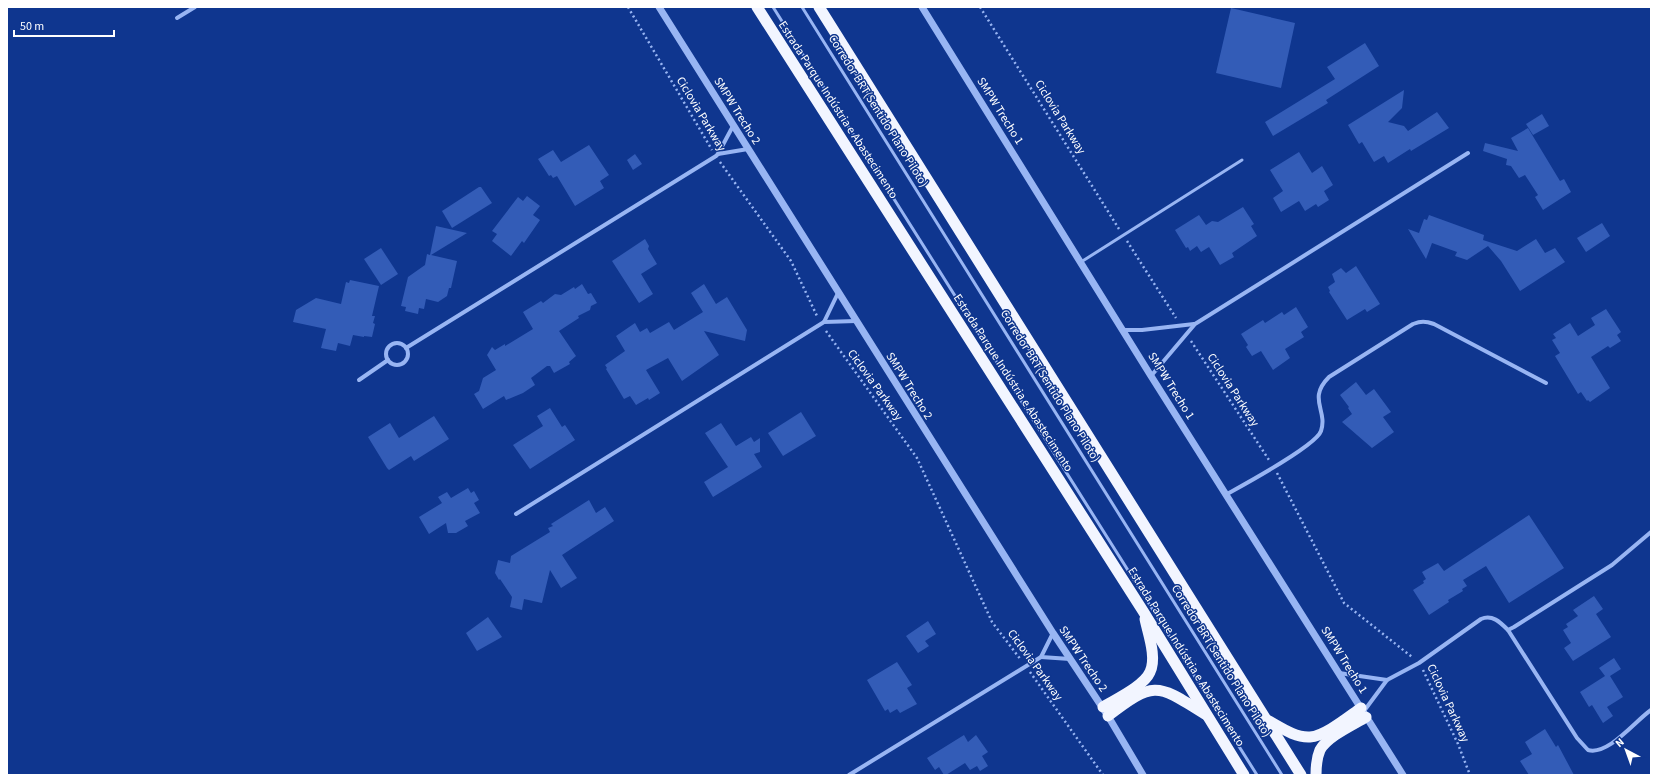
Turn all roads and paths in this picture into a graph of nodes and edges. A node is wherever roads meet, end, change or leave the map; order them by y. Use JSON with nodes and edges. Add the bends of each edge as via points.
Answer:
{"nodes":[{"id":1,"x":195,"y":7,"type":"edge"},
{"id":2,"x":628,"y":7,"type":"edge"},
{"id":3,"x":659,"y":7,"type":"edge"},
{"id":4,"x":757,"y":7,"type":"edge"},
{"id":5,"x":773,"y":7,"type":"edge"},
{"id":6,"x":802,"y":7,"type":"edge"},
{"id":7,"x":819,"y":7,"type":"edge"},
{"id":8,"x":922,"y":7,"type":"edge"},
{"id":9,"x":980,"y":7,"type":"edge"},
{"id":10,"x":177,"y":18,"type":"dead end"},
{"id":11,"x":734,"y":126,"type":"junction"},
{"id":12,"x":748,"y":149,"type":"junction"},
{"id":13,"x":1468,"y":153,"type":"dead end"},
{"id":14,"x":717,"y":155,"type":"junction"},
{"id":15,"x":1242,"y":160,"type":"dead end"},
{"id":16,"x":1124,"y":235,"type":"junction"},
{"id":17,"x":1081,"y":262,"type":"junction"},
{"id":18,"x":838,"y":293,"type":"junction"},
{"id":19,"x":856,"y":321,"type":"junction"},
{"id":20,"x":822,"y":323,"type":"junction"},
{"id":21,"x":1195,"y":324,"type":"junction"},
{"id":22,"x":1180,"y":325,"type":"junction"},
{"id":23,"x":1122,"y":330,"type":"junction"},
{"id":24,"x":1186,"y":334,"type":"junction"},
{"id":25,"x":406,"y":348,"type":"junction"},
{"id":26,"x":388,"y":360,"type":"junction"},
{"id":27,"x":1151,"y":376,"type":"junction"},
{"id":28,"x":359,"y":380,"type":"dead end"},
{"id":29,"x":1546,"y":383,"type":"dead end"},
{"id":30,"x":1273,"y":467,"type":"junction"},
{"id":31,"x":1227,"y":494,"type":"junction"},
{"id":32,"x":516,"y":514,"type":"dead end"},
{"id":33,"x":1651,"y":532,"type":"edge"},
{"id":34,"x":1143,"y":611,"type":"junction"},
{"id":35,"x":1508,"y":630,"type":"junction"},
{"id":36,"x":1053,"y":633,"type":"junction"},
{"id":37,"x":1041,"y":657,"type":"junction"},
{"id":38,"x":1070,"y":659,"type":"junction"},
{"id":39,"x":1419,"y":663,"type":"junction"},
{"id":40,"x":1026,"y":667,"type":"junction"},
{"id":41,"x":1339,"y":673,"type":"junction"},
{"id":42,"x":1387,"y":680,"type":"junction"},
{"id":43,"x":1651,"y":710,"type":"edge"},
{"id":44,"x":1105,"y":712,"type":"junction"},
{"id":45,"x":1364,"y":712,"type":"junction"},
{"id":46,"x":1208,"y":716,"type":"junction"},
{"id":47,"x":1266,"y":720,"type":"junction"},
{"id":48,"x":849,"y":775,"type":"edge"},
{"id":49,"x":1103,"y":775,"type":"edge"},
{"id":50,"x":1143,"y":775,"type":"edge"},
{"id":51,"x":1244,"y":775,"type":"edge"},
{"id":52,"x":1257,"y":775,"type":"edge"},
{"id":53,"x":1282,"y":775,"type":"edge"},
{"id":54,"x":1301,"y":775,"type":"edge"},
{"id":55,"x":1316,"y":775,"type":"edge"},
{"id":56,"x":1403,"y":775,"type":"edge"},
{"id":57,"x":1470,"y":775,"type":"edge"}],
"edges":[{"from":1,"to":10,"type":"street"},
{"from":2,"to":14,"type":"path","name":"Ciclovia Parkway"},
{"from":3,"to":11,"type":"street","name":"SMPW Trecho 2"},
{"from":4,"to":34,"type":"highway","name":"Estrada Parque Indústria e Abastecimento"},
{"from":5,"to":52,"type":"lane"},
{"from":6,"to":53,"type":"lane","name":"Corredor BRT(Sentido Plano Piloto)"},
{"from":7,"to":47,"type":"highway"},
{"from":8,"to":17,"type":"street","name":"SMPW Trecho 1"},
{"from":9,"to":16,"type":"path","name":"Ciclovia Parkway"},
{"from":11,"to":12,"type":"street","name":"SMPW Trecho 2"},
{"from":11,"to":14,"type":"street"},
{"from":12,"to":14,"type":"street"},
{"from":12,"to":18,"type":"street","name":"SMPW Trecho 2"},
{"from":13,"to":21,"type":"street"},
{"from":14,"to":20,"type":"path","name":"Ciclovia Parkway","via":[[791,261]]},
{"from":14,"to":25,"type":"street"},
{"from":15,"to":16,"type":"lane"},
{"from":16,"to":17,"type":"lane"},
{"from":16,"to":22,"type":"path","name":"Ciclovia Parkway"},
{"from":17,"to":23,"type":"street","name":"SMPW Trecho 1"},
{"from":18,"to":19,"type":"street","name":"SMPW Trecho 2"},
{"from":18,"to":20,"type":"street"},
{"from":19,"to":20,"type":"street"},
{"from":19,"to":36,"type":"street","name":"SMPW Trecho 2"},
{"from":20,"to":32,"type":"street"},
{"from":20,"to":40,"type":"path","name":"Ciclovia Parkway","via":[[917,458],[992,622]]},
{"from":21,"to":22,"type":"street"},
{"from":21,"to":24,"type":"street"},
{"from":22,"to":23,"type":"street"},
{"from":23,"to":27,"type":"street","name":"SMPW Trecho 1"},
{"from":24,"to":27,"type":"street"},
{"from":24,"to":30,"type":"path","name":"Ciclovia Parkway"},
{"from":25,"to":26,"type":"street","via":[[408,352],[405,362],[396,365]]},
{"from":25,"to":26,"type":"street","via":[[398,343],[389,347],[386,351]]},
{"from":26,"to":28,"type":"street"},
{"from":27,"to":31,"type":"street","name":"SMPW Trecho 1"},
{"from":29,"to":30,"type":"street","via":[[1434,324],[1420,321],[1322,383],[1318,400],[1322,425],[1319,434],[1303,448]]},
{"from":30,"to":31,"type":"street"},
{"from":30,"to":39,"type":"path","name":"Ciclovia Parkway","via":[[1344,603]]},
{"from":31,"to":41,"type":"street","name":"SMPW Trecho 1"},
{"from":33,"to":35,"type":"street","via":[[1612,565]]},
{"from":34,"to":44,"type":"highway","via":[[1152,653],[1151,672]]},
{"from":34,"to":46,"type":"highway","name":"Estrada Parque Indústria e Abastecimento"},
{"from":35,"to":39,"type":"street","via":[[1493,618],[1485,617]]},
{"from":35,"to":43,"type":"street","via":[[1588,750],[1606,746]]},
{"from":36,"to":37,"type":"street"},
{"from":36,"to":38,"type":"street","name":"SMPW Trecho 2"},
{"from":37,"to":38,"type":"street"},
{"from":37,"to":40,"type":"street"},
{"from":38,"to":44,"type":"street","name":"SMPW Trecho 2"},
{"from":39,"to":42,"type":"street"},
{"from":39,"to":57,"type":"path","name":"Ciclovia Parkway"},
{"from":40,"to":48,"type":"street"},
{"from":40,"to":49,"type":"path","name":"Ciclovia Parkway"},
{"from":41,"to":42,"type":"street"},
{"from":41,"to":45,"type":"street","name":"SMPW Trecho 1"},
{"from":42,"to":45,"type":"street"},
{"from":44,"to":46,"type":"highway","via":[[1155,689],[1169,692]]},
{"from":44,"to":50,"type":"street","name":"SMPW Trecho 2"},
{"from":45,"to":47,"type":"highway","via":[[1310,737],[1290,733]]},
{"from":45,"to":55,"type":"highway","via":[[1323,746],[1318,756]]},
{"from":45,"to":56,"type":"street","name":"SMPW Trecho 1"},
{"from":46,"to":51,"type":"highway","name":"Estrada Parque Indústria e Abastecimento"},
{"from":47,"to":54,"type":"highway"}]}
